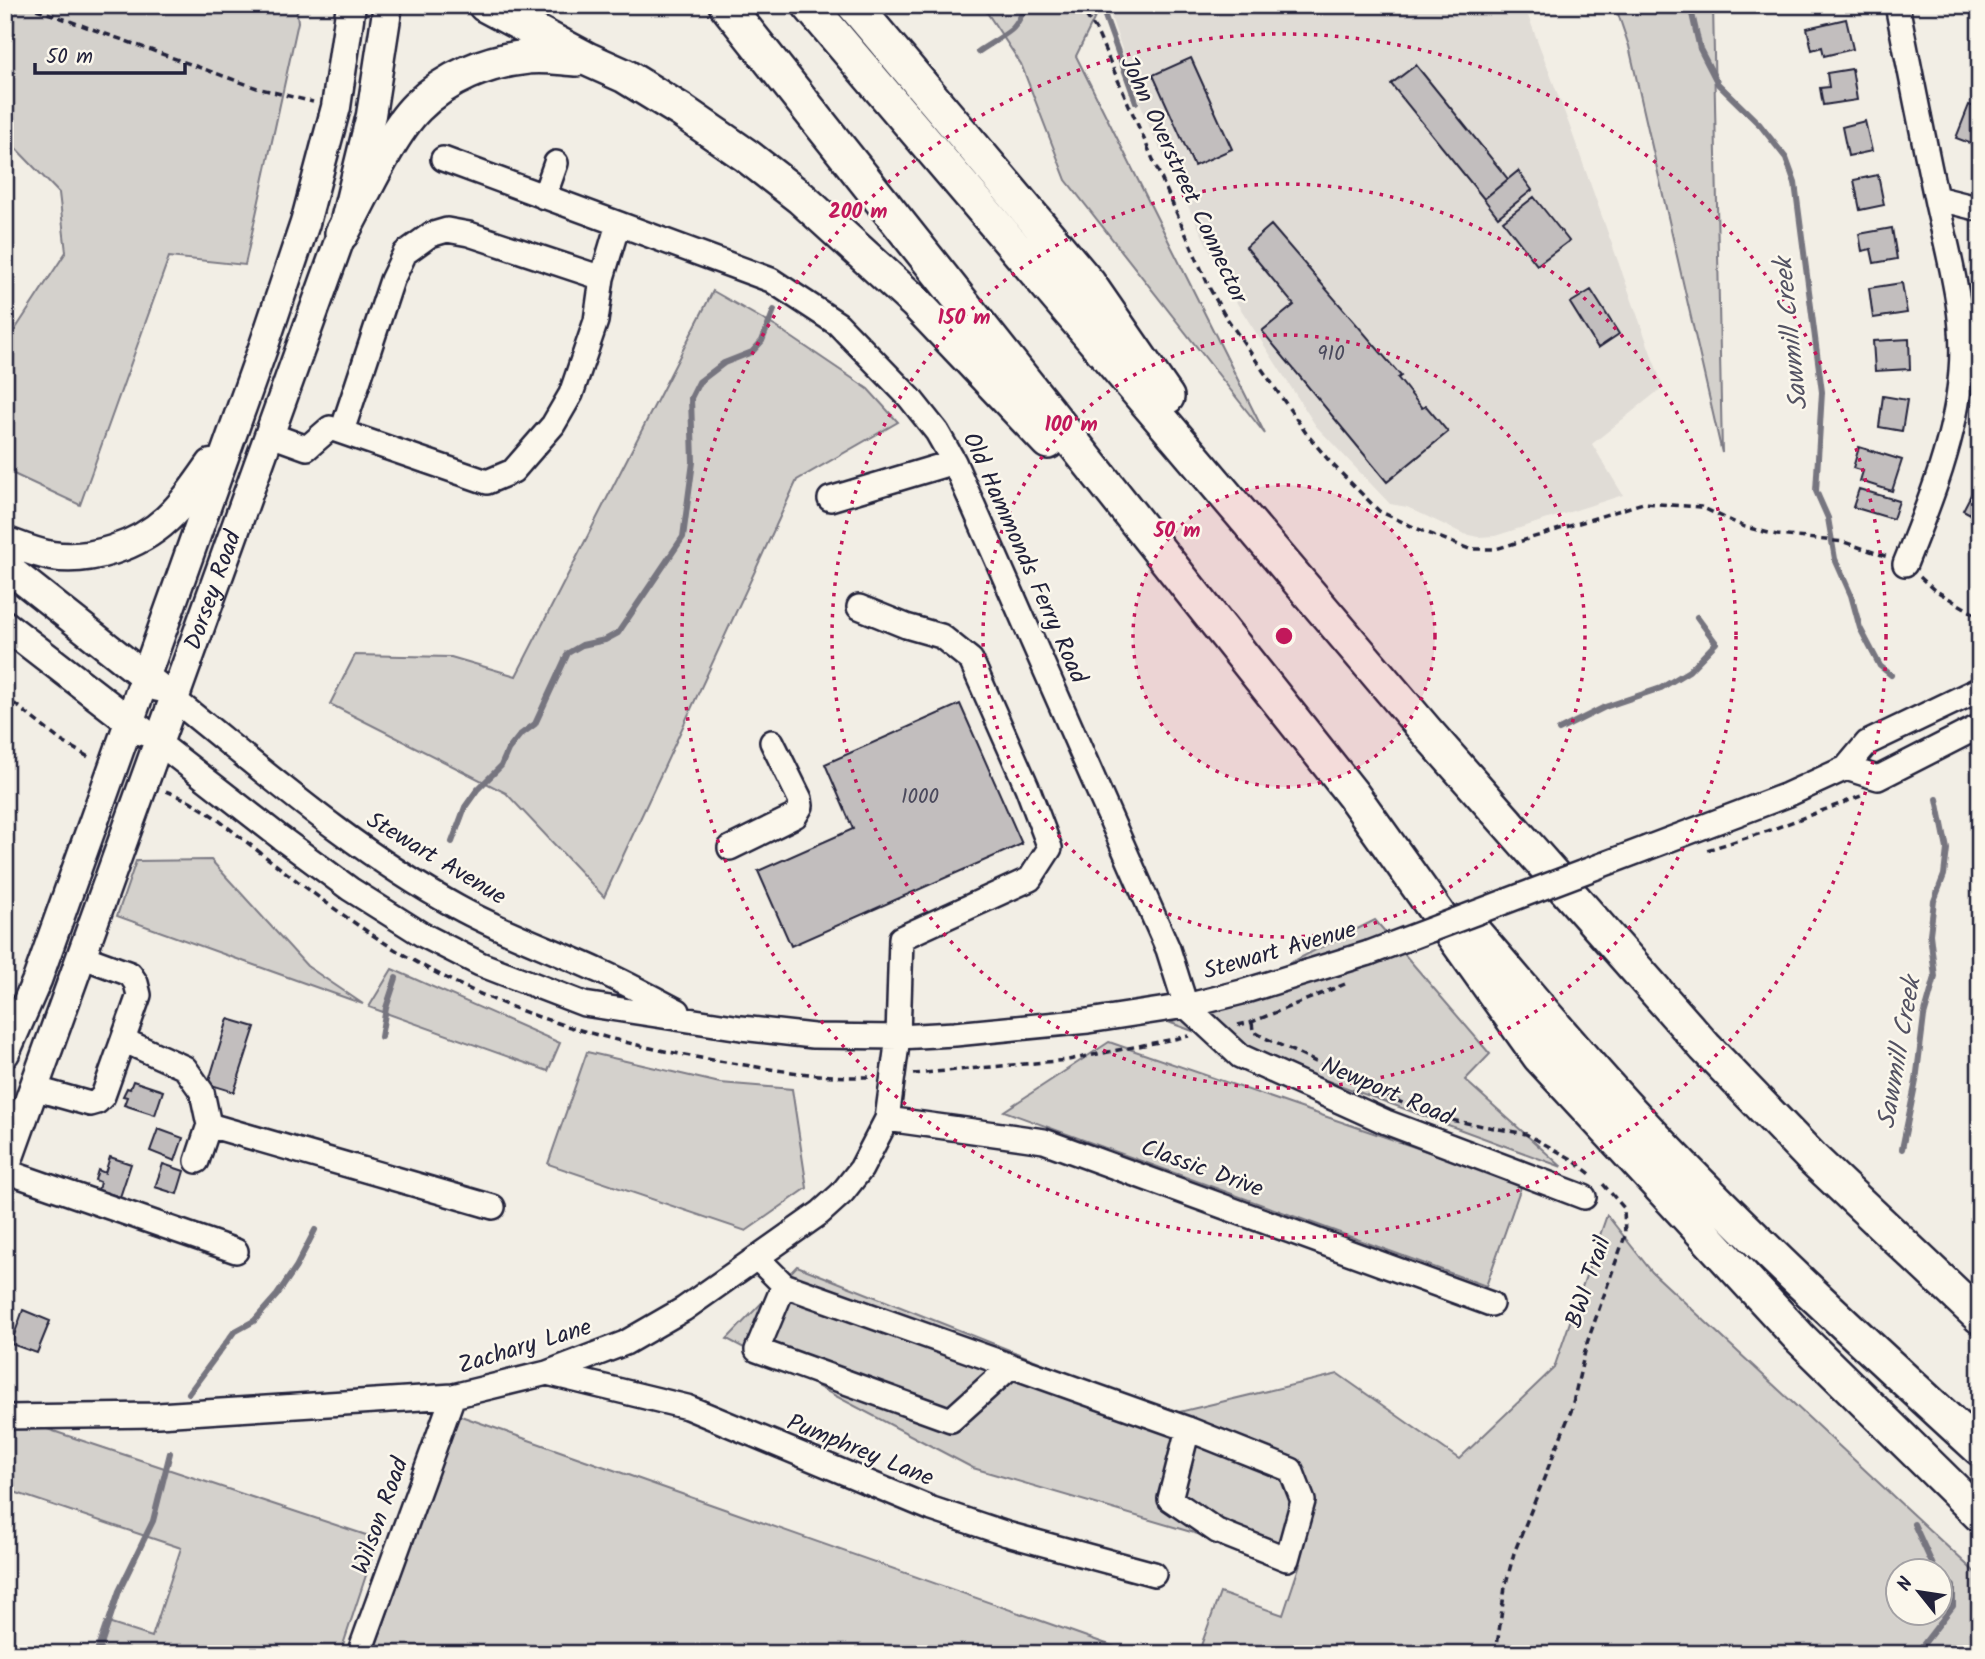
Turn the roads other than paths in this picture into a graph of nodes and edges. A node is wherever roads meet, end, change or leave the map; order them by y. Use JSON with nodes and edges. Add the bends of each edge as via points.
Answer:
{"nodes":[{"id":1,"x":351,"y":5,"type":"edge"},
{"id":2,"x":388,"y":5,"type":"edge"},
{"id":3,"x":485,"y":5,"type":"edge"},
{"id":4,"x":726,"y":5,"type":"edge"},
{"id":5,"x":809,"y":5,"type":"edge"},
{"id":6,"x":855,"y":5,"type":"edge"},
{"id":7,"x":1897,"y":5,"type":"edge"},
{"id":8,"x":587,"y":59,"type":"junction"},
{"id":9,"x":443,"y":159,"type":"dead end"},
{"id":10,"x":556,"y":163,"type":"dead end"},
{"id":11,"x":544,"y":197,"type":"junction"},
{"id":12,"x":1936,"y":198,"type":"junction"},
{"id":13,"x":1980,"y":209,"type":"edge"},
{"id":14,"x":618,"y":224,"type":"junction"},
{"id":15,"x":342,"y":233,"type":"junction"},
{"id":16,"x":602,"y":278,"type":"junction"},
{"id":17,"x":342,"y":431,"type":"junction"},
{"id":18,"x":233,"y":433,"type":"junction"},
{"id":19,"x":271,"y":435,"type":"junction"},
{"id":20,"x":954,"y":462,"type":"junction"},
{"id":21,"x":830,"y":499,"type":"dead end"},
{"id":22,"x":5,"y":541,"type":"edge"},
{"id":23,"x":1267,"y":544,"type":"junction"},
{"id":24,"x":1905,"y":564,"type":"dead end"},
{"id":25,"x":5,"y":566,"type":"edge"},
{"id":26,"x":1195,"y":596,"type":"junction"},
{"id":27,"x":859,"y":607,"type":"dead end"},
{"id":28,"x":5,"y":625,"type":"edge"},
{"id":29,"x":145,"y":677,"type":"junction"},
{"id":30,"x":1980,"y":689,"type":"edge"},
{"id":31,"x":175,"y":699,"type":"junction"},
{"id":32,"x":129,"y":721,"type":"junction"},
{"id":33,"x":1980,"y":726,"type":"edge"},
{"id":34,"x":772,"y":742,"type":"dead end"},
{"id":35,"x":159,"y":743,"type":"junction"},
{"id":36,"x":1846,"y":768,"type":"junction"},
{"id":37,"x":1353,"y":795,"type":"junction"},
{"id":38,"x":730,"y":848,"type":"dead end"},
{"id":39,"x":81,"y":956,"type":"junction"},
{"id":40,"x":1186,"y":1006,"type":"junction"},
{"id":41,"x":697,"y":1021,"type":"junction"},
{"id":42,"x":898,"y":1037,"type":"junction"},
{"id":43,"x":123,"y":1040,"type":"junction"},
{"id":44,"x":5,"y":1053,"type":"edge"},
{"id":45,"x":33,"y":1088,"type":"junction"},
{"id":46,"x":887,"y":1119,"type":"junction"},
{"id":47,"x":209,"y":1125,"type":"junction"},
{"id":48,"x":197,"y":1160,"type":"dead end"},
{"id":49,"x":5,"y":1169,"type":"edge"},
{"id":50,"x":1584,"y":1197,"type":"dead end"},
{"id":51,"x":493,"y":1207,"type":"dead end"},
{"id":52,"x":236,"y":1251,"type":"dead end"},
{"id":53,"x":757,"y":1258,"type":"junction"},
{"id":54,"x":784,"y":1285,"type":"junction"},
{"id":55,"x":1491,"y":1304,"type":"dead end"},
{"id":56,"x":1980,"y":1317,"type":"edge"},
{"id":57,"x":1011,"y":1366,"type":"junction"},
{"id":58,"x":547,"y":1373,"type":"junction"},
{"id":59,"x":453,"y":1396,"type":"junction"},
{"id":60,"x":5,"y":1417,"type":"edge"},
{"id":61,"x":1188,"y":1429,"type":"junction"},
{"id":62,"x":1980,"y":1449,"type":"edge"},
{"id":63,"x":1980,"y":1515,"type":"edge"},
{"id":64,"x":1154,"y":1574,"type":"dead end"},
{"id":65,"x":359,"y":1654,"type":"edge"}],
"edges":[{"from":1,"to":18,"type":"main road","name":"Dorsey Road","via":[[336,107],[305,223]]},
{"from":2,"to":15,"type":"main road","name":"Dorsey Road","via":[[371,115]]},
{"from":3,"to":8,"type":"highway"},
{"from":4,"to":26,"type":"highway"},
{"from":5,"to":23,"type":"highway"},
{"from":6,"to":23,"type":"highway","via":[[1089,284]]},
{"from":7,"to":12,"type":"street"},
{"from":8,"to":15,"type":"highway","via":[[531,56],[500,60],[442,87],[402,125]]},
{"from":8,"to":26,"type":"highway","via":[[682,111],[801,198],[915,302]]},
{"from":9,"to":11,"type":"street","name":"Old Hammonds Ferry Road"},
{"from":10,"to":11,"type":"street"},
{"from":11,"to":14,"type":"street","name":"Old Hammonds Ferry Road"},
{"from":12,"to":13,"type":"street"},
{"from":12,"to":24,"type":"street","via":[[1959,313],[1962,368],[1940,471]]},
{"from":14,"to":16,"type":"street"},
{"from":14,"to":20,"type":"street","name":"Old Hammonds Ferry Road","via":[[771,280],[838,324],[910,398]]},
{"from":15,"to":19,"type":"main road","name":"Dorsey Road"},
{"from":16,"to":17,"type":"street","via":[[596,321],[570,394],[553,425],[513,471],[487,482]]},
{"from":16,"to":17,"type":"street","via":[[470,234],[447,230],[430,235],[405,253]]},
{"from":17,"to":19,"type":"street","via":[[330,428],[307,448]]},
{"from":18,"to":22,"type":"main road","via":[[165,521],[124,546],[74,557],[33,552]]},
{"from":18,"to":29,"type":"main road","name":"Dorsey Road"},
{"from":19,"to":31,"type":"main road","name":"Dorsey Road"},
{"from":20,"to":21,"type":"street"},
{"from":20,"to":40,"type":"street","name":"Old Hammonds Ferry Road","via":[[1168,949]]},
{"from":23,"to":56,"type":"highway","via":[[1705,1047],[1812,1158]]},
{"from":25,"to":29,"type":"main road"},
{"from":26,"to":37,"type":"highway"},
{"from":27,"to":42,"type":"street","name":"Zachary Lane","via":[[941,636],[971,660],[1050,848],[1030,879],[901,938]]},
{"from":28,"to":32,"type":"main road"},
{"from":29,"to":31,"type":"main road"},
{"from":29,"to":32,"type":"main road","name":"Dorsey Road"},
{"from":30,"to":36,"type":"street","name":"Stewart Avenue","via":[[1867,743]]},
{"from":31,"to":35,"type":"main road","name":"Dorsey Road"},
{"from":31,"to":41,"type":"street","name":"Stewart Avenue","via":[[333,825],[415,882],[491,924],[600,971]]},
{"from":32,"to":35,"type":"main road"},
{"from":32,"to":44,"type":"main road","name":"Dorsey Road","via":[[37,980]]},
{"from":33,"to":36,"type":"street","via":[[1878,778]]},
{"from":34,"to":38,"type":"street","via":[[800,799],[799,812]]},
{"from":35,"to":39,"type":"main road","name":"Dorsey Road"},
{"from":35,"to":41,"type":"street","name":"Stewart Avenue","via":[[350,889],[452,950],[584,1004]]},
{"from":36,"to":40,"type":"street","name":"Stewart Avenue","bridge":true,"via":[[1787,795],[1369,953]]},
{"from":37,"to":62,"type":"highway","via":[[1632,1112],[1826,1308]]},
{"from":37,"to":63,"type":"highway","via":[[1539,1056],[1799,1337]]},
{"from":39,"to":43,"type":"street","via":[[130,974],[136,983],[139,995]]},
{"from":39,"to":45,"type":"main road","name":"Dorsey Road"},
{"from":40,"to":42,"type":"street","name":"Stewart Avenue","via":[[1055,1025]]},
{"from":40,"to":50,"type":"street","name":"Newport Road","via":[[1240,1056],[1386,1122]]},
{"from":41,"to":42,"type":"street","name":"Stewart Avenue","via":[[813,1035]]},
{"from":42,"to":46,"type":"street","name":"Zachary Lane"},
{"from":43,"to":45,"type":"street","via":[[97,1102]]},
{"from":43,"to":47,"type":"street","via":[[185,1068],[202,1091]]},
{"from":45,"to":49,"type":"main road","name":"Dorsey Road"},
{"from":46,"to":53,"type":"street","name":"Zachary Lane","via":[[861,1169],[842,1193]]},
{"from":46,"to":55,"type":"street","name":"Classic Drive","via":[[1044,1141]]},
{"from":47,"to":48,"type":"street"},
{"from":47,"to":51,"type":"street"},
{"from":49,"to":52,"type":"street"},
{"from":53,"to":54,"type":"street"},
{"from":53,"to":58,"type":"street","name":"Zachary Lane","via":[[625,1343]]},
{"from":54,"to":57,"type":"street"},
{"from":54,"to":57,"type":"street","via":[[757,1350],[951,1420]]},
{"from":57,"to":61,"type":"street"},
{"from":58,"to":59,"type":"street","name":"Zachary Lane"},
{"from":58,"to":64,"type":"street","name":"Pumphrey Lane","via":[[687,1407],[932,1508],[1007,1534]]},
{"from":59,"to":60,"type":"street","name":"Zachary Lane","via":[[158,1415]]},
{"from":59,"to":65,"type":"street","name":"Wilson Road"},
{"from":61,"to":61,"type":"street","via":[[1291,1470],[1303,1501],[1287,1559],[1217,1531],[1170,1499]]}]}
